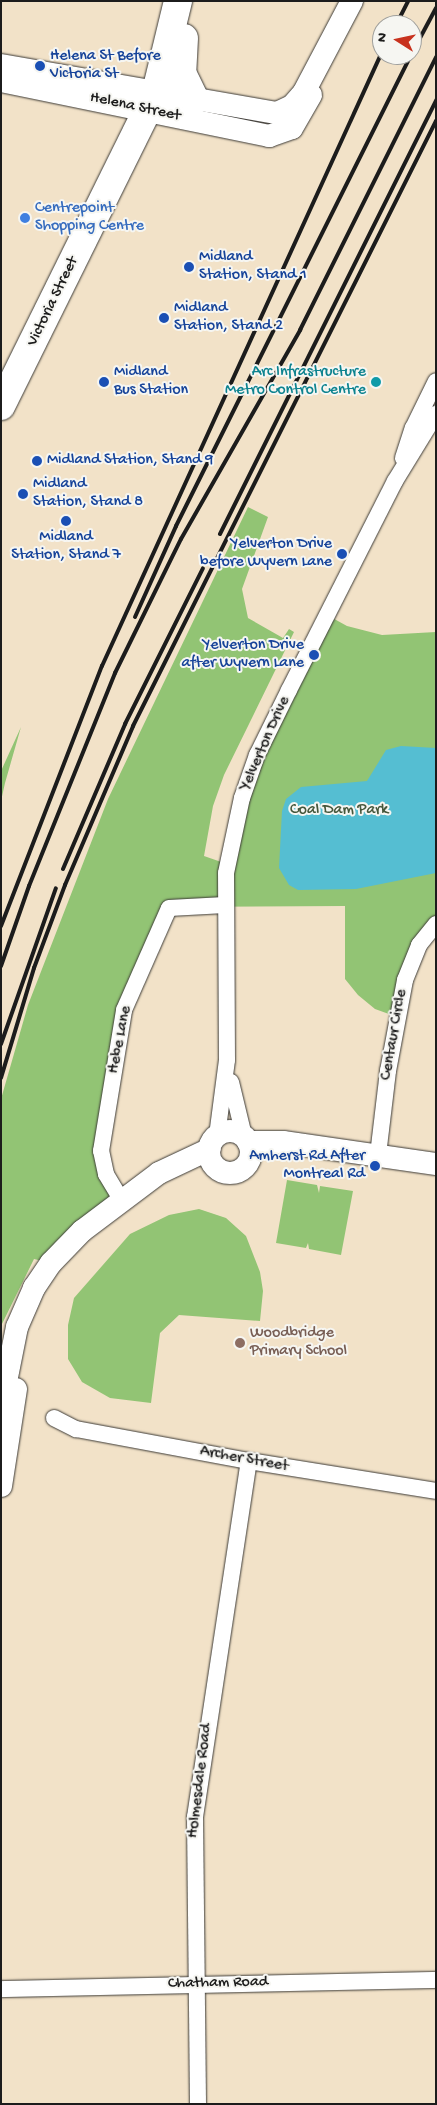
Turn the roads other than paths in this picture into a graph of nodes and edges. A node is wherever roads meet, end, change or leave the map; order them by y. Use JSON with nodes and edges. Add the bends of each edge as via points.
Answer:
{"nodes":[{"id":1,"x":178,"y":1,"type":"edge"},
{"id":2,"x":184,"y":1,"type":"edge"},
{"id":3,"x":352,"y":1,"type":"edge"},
{"id":4,"x":1,"y":65,"type":"edge"},
{"id":5,"x":312,"y":78,"type":"junction"},
{"id":6,"x":1,"y":81,"type":"edge"},
{"id":7,"x":195,"y":100,"type":"junction"},
{"id":8,"x":151,"y":102,"type":"junction"},
{"id":9,"x":436,"y":381,"type":"edge"},
{"id":10,"x":1,"y":406,"type":"edge"},
{"id":11,"x":436,"y":414,"type":"edge"},
{"id":12,"x":425,"y":434,"type":"edge"},
{"id":13,"x":225,"y":905,"type":"junction"},
{"id":14,"x":436,"y":924,"type":"edge"},
{"id":15,"x":227,"y":1060,"type":"junction"},
{"id":16,"x":247,"y":1146,"type":"junction"},
{"id":17,"x":215,"y":1151,"type":"junction"},
{"id":18,"x":378,"y":1155,"type":"junction"},
{"id":19,"x":436,"y":1164,"type":"edge"},
{"id":20,"x":114,"y":1207,"type":"junction"},
{"id":21,"x":10,"y":1352,"type":"junction"},
{"id":22,"x":1,"y":1375,"type":"edge"},
{"id":23,"x":5,"y":1412,"type":"edge"},
{"id":24,"x":54,"y":1418,"type":"dead end"},
{"id":25,"x":249,"y":1461,"type":"junction"},
{"id":26,"x":1,"y":1486,"type":"edge"},
{"id":27,"x":436,"y":1491,"type":"edge"},
{"id":28,"x":436,"y":1980,"type":"edge"},
{"id":29,"x":196,"y":1984,"type":"junction"},
{"id":30,"x":1,"y":1990,"type":"edge"},
{"id":31,"x":198,"y":2104,"type":"edge"}],
"edges":[{"from":1,"to":8,"type":"highway","name":"Victoria Street"},
{"from":2,"to":7,"type":"highway","via":[[182,73]]},
{"from":3,"to":5,"type":"street"},
{"from":4,"to":8,"type":"street","name":"Helena Street"},
{"from":5,"to":7,"type":"street","name":"Helena Street","via":[[292,106],[273,114]]},
{"from":5,"to":8,"type":"street","name":"Helena Street","via":[[312,93],[296,124],[284,133],[269,136]]},
{"from":6,"to":8,"type":"street","name":"Helena Street"},
{"from":7,"to":8,"type":"street","name":"Helena Street"},
{"from":8,"to":10,"type":"highway","name":"Victoria Street"},
{"from":9,"to":12,"type":"street","name":"Yelverton Drive"},
{"from":11,"to":12,"type":"street","name":"Yelverton Drive"},
{"from":12,"to":13,"type":"street","name":"Yelverton Drive","via":[[395,481],[254,762],[230,846]]},
{"from":13,"to":15,"type":"street","name":"Yelverton Drive"},
{"from":13,"to":20,"type":"street","name":"Hebe Lane","via":[[168,908],[124,1010],[101,1151]]},
{"from":14,"to":18,"type":"street","name":"Centaur Circle","via":[[419,945],[405,980],[388,1071]]},
{"from":15,"to":16,"type":"street","name":"Yelverton Drive","via":[[237,1116]]},
{"from":15,"to":17,"type":"street","name":"Yelverton Drive"},
{"from":16,"to":17,"type":"street","via":[[233,1131]]},
{"from":16,"to":17,"type":"street","via":[[236,1172]]},
{"from":16,"to":18,"type":"street","via":[[282,1142]]},
{"from":17,"to":20,"type":"street","via":[[159,1173]]},
{"from":18,"to":19,"type":"street"},
{"from":20,"to":21,"type":"street","via":[[72,1240],[42,1274],[22,1314]]},
{"from":20,"to":23,"type":"street","via":[[65,1262],[45,1295]]},
{"from":21,"to":22,"type":"street"},
{"from":21,"to":23,"type":"street"},
{"from":23,"to":26,"type":"street"},
{"from":24,"to":25,"type":"street","name":"Archer Street","via":[[76,1429]]},
{"from":25,"to":27,"type":"street","name":"Archer Street"},
{"from":25,"to":29,"type":"street","name":"Holmesdale Road","via":[[195,1817]]},
{"from":28,"to":29,"type":"street","name":"Chatham Road"},
{"from":29,"to":30,"type":"street","name":"Chatham Road"},
{"from":29,"to":31,"type":"street","name":"Holmesdale Road"}]}
